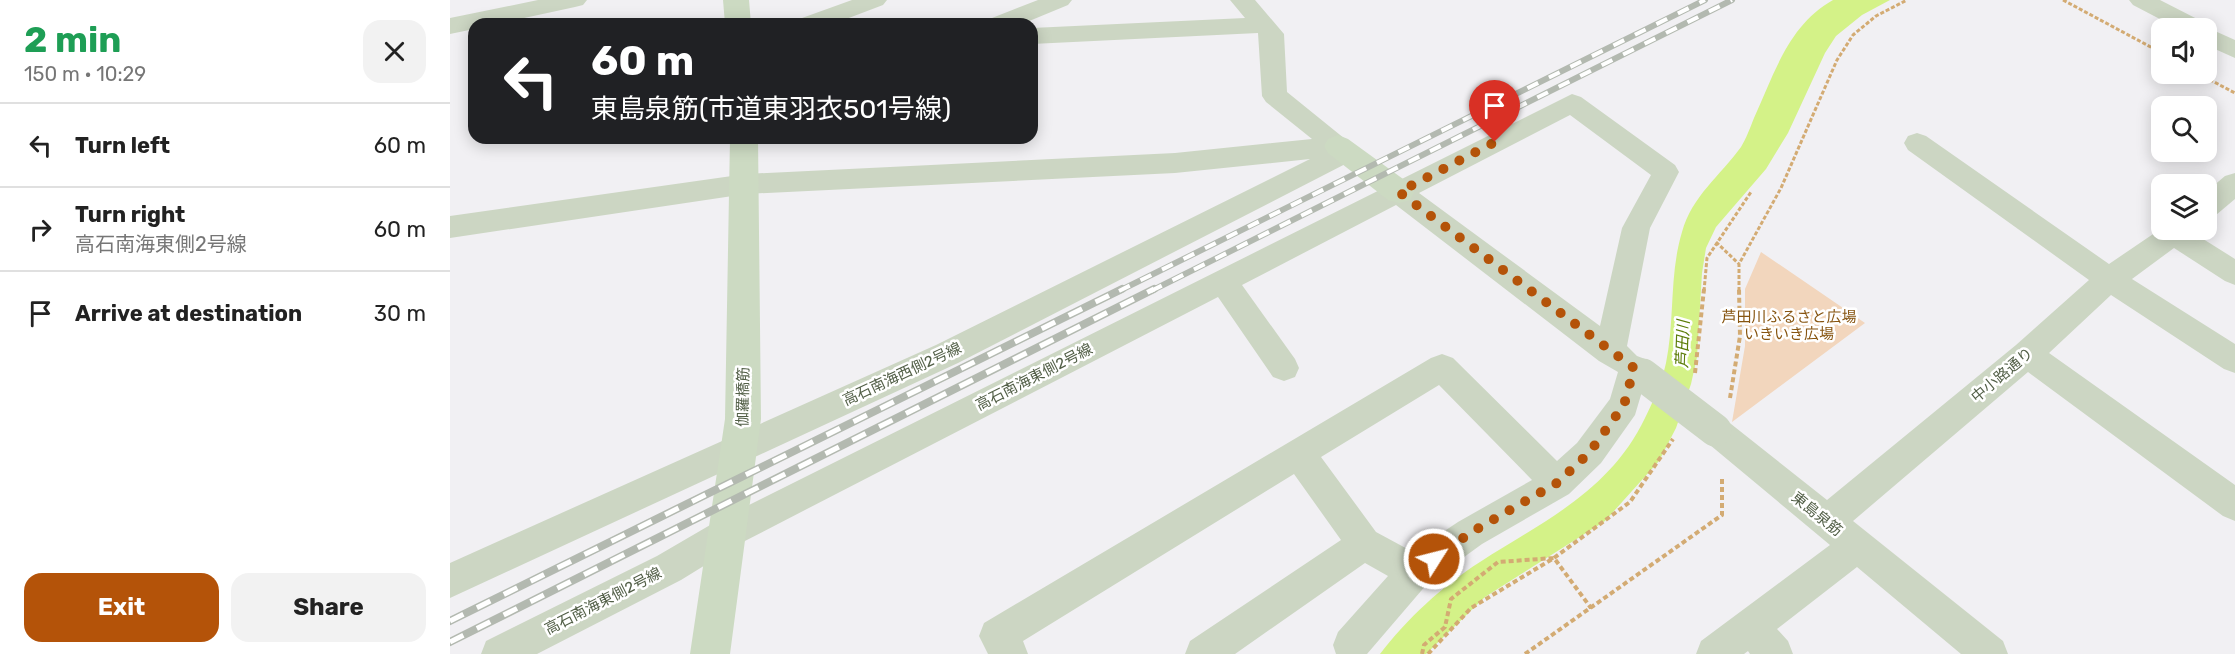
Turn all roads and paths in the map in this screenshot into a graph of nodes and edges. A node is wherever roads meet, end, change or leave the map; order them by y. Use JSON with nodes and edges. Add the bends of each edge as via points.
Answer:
{"nodes":[{"id":1,"x":575,"y":0,"type":"edge"},
{"id":2,"x":736,"y":0,"type":"edge"},
{"id":3,"x":875,"y":0,"type":"edge"},
{"id":4,"x":1060,"y":0,"type":"edge"},
{"id":5,"x":1242,"y":0,"type":"edge"},
{"id":6,"x":1907,"y":0,"type":"edge"},
{"id":7,"x":2062,"y":0,"type":"edge"},
{"id":8,"x":2157,"y":3,"type":"edge"},
{"id":9,"x":476,"y":11,"type":"edge"},
{"id":10,"x":738,"y":18,"type":"edge"},
{"id":11,"x":826,"y":18,"type":"edge"},
{"id":12,"x":1015,"y":18,"type":"edge"},
{"id":13,"x":2180,"y":18,"type":"edge"},
{"id":14,"x":1264,"y":25,"type":"junction"},
{"id":15,"x":450,"y":26,"type":"edge"},
{"id":16,"x":1038,"y":36,"type":"edge"},
{"id":17,"x":2217,"y":40,"type":"edge"},
{"id":18,"x":2151,"y":47,"type":"edge"},
{"id":19,"x":2235,"y":50,"type":"edge"},
{"id":20,"x":2217,"y":84,"type":"edge"},
{"id":21,"x":2235,"y":93,"type":"edge"},
{"id":22,"x":1917,"y":143,"type":"dead end"},
{"id":23,"x":744,"y":144,"type":"edge"},
{"id":24,"x":1342,"y":149,"type":"junction"},
{"id":25,"x":2235,"y":183,"type":"edge"},
{"id":26,"x":746,"y":184,"type":"junction"},
{"id":27,"x":1399,"y":192,"type":"junction"},
{"id":28,"x":2217,"y":199,"type":"edge"},
{"id":29,"x":450,"y":227,"type":"edge"},
{"id":30,"x":2165,"y":240,"type":"edge"},
{"id":31,"x":2188,"y":240,"type":"edge"},
{"id":32,"x":1716,"y":242,"type":"dead end"},
{"id":33,"x":1739,"y":264,"type":"junction"},
{"id":34,"x":2235,"y":273,"type":"edge"},
{"id":35,"x":2109,"y":279,"type":"junction"},
{"id":36,"x":1223,"y":281,"type":"junction"},
{"id":37,"x":2027,"y":354,"type":"junction"},
{"id":38,"x":2235,"y":360,"type":"edge"},
{"id":39,"x":1629,"y":365,"type":"junction"},
{"id":40,"x":1284,"y":368,"type":"dead end"},
{"id":41,"x":1720,"y":435,"type":"junction"},
{"id":42,"x":741,"y":447,"type":"junction"},
{"id":43,"x":1300,"y":455,"type":"junction"},
{"id":44,"x":1557,"y":483,"type":"junction"},
{"id":45,"x":2235,"y":505,"type":"edge"},
{"id":46,"x":1826,"y":522,"type":"junction"},
{"id":47,"x":729,"y":532,"type":"junction"},
{"id":48,"x":1364,"y":544,"type":"junction"},
{"id":49,"x":1857,"y":546,"type":"junction"},
{"id":50,"x":1415,"y":572,"type":"junction"},
{"id":51,"x":450,"y":581,"type":"edge"},
{"id":52,"x":1591,"y":608,"type":"junction"},
{"id":53,"x":1750,"y":627,"type":"junction"},
{"id":54,"x":1351,"y":645,"type":"dead end"},
{"id":55,"x":498,"y":654,"type":"edge"},
{"id":56,"x":710,"y":654,"type":"edge"},
{"id":57,"x":1010,"y":654,"type":"edge"},
{"id":58,"x":1203,"y":654,"type":"edge"},
{"id":59,"x":1422,"y":654,"type":"edge"},
{"id":60,"x":1526,"y":654,"type":"edge"},
{"id":61,"x":1714,"y":654,"type":"edge"},
{"id":62,"x":1774,"y":654,"type":"edge"},
{"id":63,"x":1990,"y":654,"type":"edge"}],
"edges":[{"from":1,"to":9,"type":"street"},
{"from":2,"to":10,"type":"street"},
{"from":3,"to":11,"type":"street"},
{"from":4,"to":12,"type":"street"},
{"from":5,"to":14,"type":"street"},
{"from":6,"to":33,"type":"path","via":[[1876,16],[1853,35],[1837,60],[1781,188]]},
{"from":7,"to":18,"type":"path"},
{"from":8,"to":13,"type":"street"},
{"from":9,"to":15,"type":"street"},
{"from":14,"to":16,"type":"street"},
{"from":14,"to":24,"type":"street","via":[[1272,34],[1275,96]]},
{"from":17,"to":19,"type":"street"},
{"from":20,"to":21,"type":"path"},
{"from":22,"to":35,"type":"street"},
{"from":23,"to":26,"type":"street","name":"伽羅橋筋"},
{"from":24,"to":26,"type":"street","via":[[1175,163]]},
{"from":24,"to":27,"type":"street"},
{"from":24,"to":42,"type":"street","name":"高石南海西側2号線","via":[[947,354]]},
{"from":25,"to":28,"type":"street"},
{"from":26,"to":29,"type":"street"},
{"from":26,"to":42,"type":"street","name":"伽羅橋筋"},
{"from":27,"to":36,"type":"street","name":"高石南海東側2号線"},
{"from":27,"to":39,"type":"street","name":"東島泉筋"},
{"from":27,"to":39,"type":"street","name":"高石南海東側2号線","via":[[1572,103],[1666,172],[1636,228]]},
{"from":30,"to":35,"type":"street","name":"中小路通り"},
{"from":31,"to":34,"type":"street"},
{"from":32,"to":33,"type":"path"},
{"from":33,"to":41,"type":"path","via":[[1740,336]]},
{"from":35,"to":37,"type":"street","name":"中小路通り"},
{"from":35,"to":38,"type":"street"},
{"from":36,"to":40,"type":"street"},
{"from":36,"to":47,"type":"street","name":"高石南海東側2号線"},
{"from":37,"to":45,"type":"street"},
{"from":37,"to":46,"type":"street","name":"中小路通り"},
{"from":39,"to":41,"type":"street","name":"東島泉筋","bridge":true},
{"from":39,"to":44,"type":"street","via":[[1624,405],[1589,453]]},
{"from":41,"to":46,"type":"street","name":"東島泉筋"},
{"from":41,"to":52,"type":"path","via":[[1722,515]]},
{"from":42,"to":47,"type":"street","name":"伽羅橋筋"},
{"from":42,"to":51,"type":"street","name":"高石南海西側2号線"},
{"from":43,"to":44,"type":"street","via":[[1442,367]]},
{"from":43,"to":48,"type":"street"},
{"from":43,"to":57,"type":"street","via":[[997,636]]},
{"from":44,"to":50,"type":"street","via":[[1470,533]]},
{"from":46,"to":49,"type":"street","name":"東島泉筋"},
{"from":47,"to":55,"type":"street","name":"高石南海東側2号線","via":[[669,568]]},
{"from":47,"to":56,"type":"street","name":"伽羅橋筋"},
{"from":48,"to":50,"type":"street"},
{"from":48,"to":58,"type":"street"},
{"from":49,"to":53,"type":"street"},
{"from":49,"to":63,"type":"street","name":"東島泉筋"},
{"from":50,"to":54,"type":"street"},
{"from":52,"to":59,"type":"path","via":[[1554,558],[1498,562],[1451,599],[1445,627],[1424,645]]},
{"from":52,"to":60,"type":"path"},
{"from":53,"to":61,"type":"street"},
{"from":53,"to":62,"type":"street"}]}
